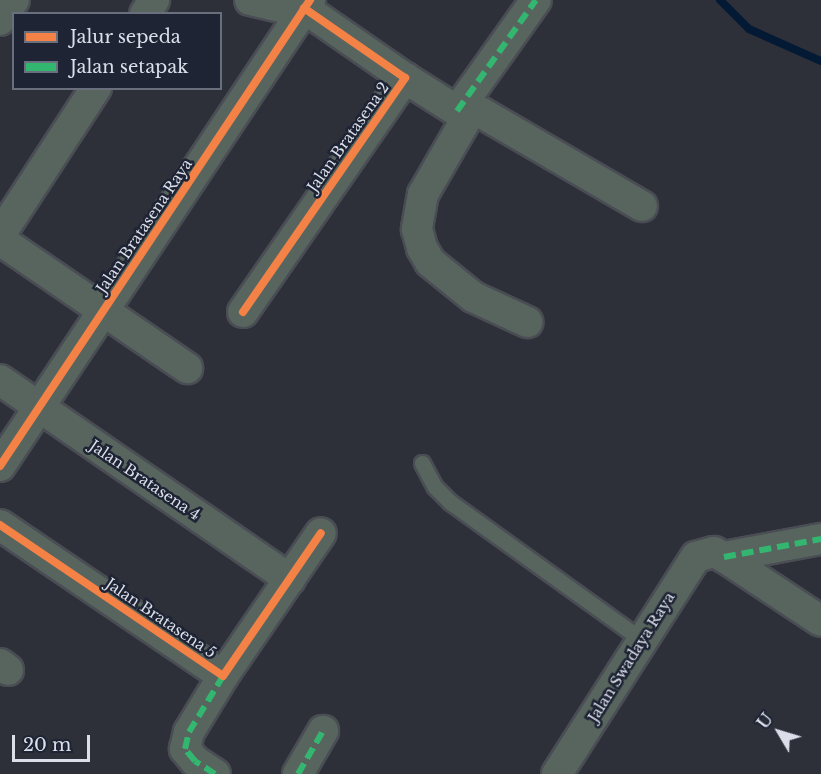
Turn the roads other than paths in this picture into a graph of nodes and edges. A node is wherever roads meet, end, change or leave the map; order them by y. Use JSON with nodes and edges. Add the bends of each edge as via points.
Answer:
{"nodes":[{"id":1,"x":14,"y":0,"type":"edge"},
{"id":2,"x":250,"y":0,"type":"edge"},
{"id":3,"x":536,"y":0,"type":"edge"},
{"id":4,"x":305,"y":7,"type":"edge"},
{"id":5,"x":0,"y":20,"type":"edge"},
{"id":6,"x":405,"y":78,"type":"junction"},
{"id":7,"x":95,"y":90,"type":"edge"},
{"id":8,"x":464,"y":111,"type":"junction"},
{"id":9,"x":642,"y":206,"type":"dead end"},
{"id":10,"x":0,"y":235,"type":"edge"},
{"id":11,"x":0,"y":240,"type":"edge"},
{"id":12,"x":104,"y":310,"type":"junction"},
{"id":13,"x":243,"y":312,"type":"dead end"},
{"id":14,"x":527,"y":322,"type":"dead end"},
{"id":15,"x":187,"y":369,"type":"dead end"},
{"id":16,"x":0,"y":380,"type":"edge"},
{"id":17,"x":39,"y":408,"type":"junction"},
{"id":18,"x":422,"y":463,"type":"dead end"},
{"id":19,"x":0,"y":466,"type":"edge"},
{"id":20,"x":0,"y":525,"type":"edge"},
{"id":21,"x":321,"y":533,"type":"dead end"},
{"id":22,"x":821,"y":539,"type":"edge"},
{"id":23,"x":719,"y":555,"type":"junction"},
{"id":24,"x":290,"y":579,"type":"junction"},
{"id":25,"x":821,"y":621,"type":"edge"},
{"id":26,"x":641,"y":639,"type":"junction"},
{"id":27,"x":223,"y":676,"type":"junction"},
{"id":28,"x":323,"y":731,"type":"dead end"},
{"id":29,"x":215,"y":774,"type":"edge"},
{"id":30,"x":298,"y":774,"type":"edge"},
{"id":31,"x":557,"y":774,"type":"edge"}],
"edges":[{"from":1,"to":5,"type":"street"},
{"from":2,"to":4,"type":"street","name":"Jalan Bratasena 2"},
{"from":3,"to":8,"type":"street"},
{"from":4,"to":6,"type":"street","name":"Jalan Bratasena 2"},
{"from":4,"to":12,"type":"street","name":"Jalan Bratasena Raya"},
{"from":6,"to":8,"type":"street"},
{"from":6,"to":13,"type":"street","name":"Jalan Bratasena 2"},
{"from":7,"to":10,"type":"street"},
{"from":8,"to":9,"type":"street","via":[[482,113]]},
{"from":8,"to":14,"type":"street","via":[[423,194],[417,230],[430,262],[472,297]]},
{"from":11,"to":12,"type":"street"},
{"from":12,"to":15,"type":"street"},
{"from":12,"to":17,"type":"street","name":"Jalan Bratasena Raya"},
{"from":16,"to":17,"type":"street","name":"Jalan Bratasena 4"},
{"from":17,"to":19,"type":"street","name":"Jalan Bratasena Raya"},
{"from":17,"to":24,"type":"street","name":"Jalan Bratasena 4"},
{"from":18,"to":26,"type":"lane","via":[[435,488],[450,502]]},
{"from":20,"to":27,"type":"street","name":"Jalan Bratasena 5"},
{"from":21,"to":24,"type":"street","name":"Jalan Bratasena 5"},
{"from":22,"to":23,"type":"street","name":"Jalan Swadaya Raya"},
{"from":23,"to":25,"type":"street"},
{"from":23,"to":26,"type":"street","name":"Jalan Swadaya Raya","via":[[696,557]]},
{"from":24,"to":27,"type":"street","name":"Jalan Bratasena 5"},
{"from":26,"to":31,"type":"street","name":"Jalan Swadaya Raya"},
{"from":27,"to":29,"type":"street","via":[[189,732],[185,749]]},
{"from":28,"to":30,"type":"street"}]}
